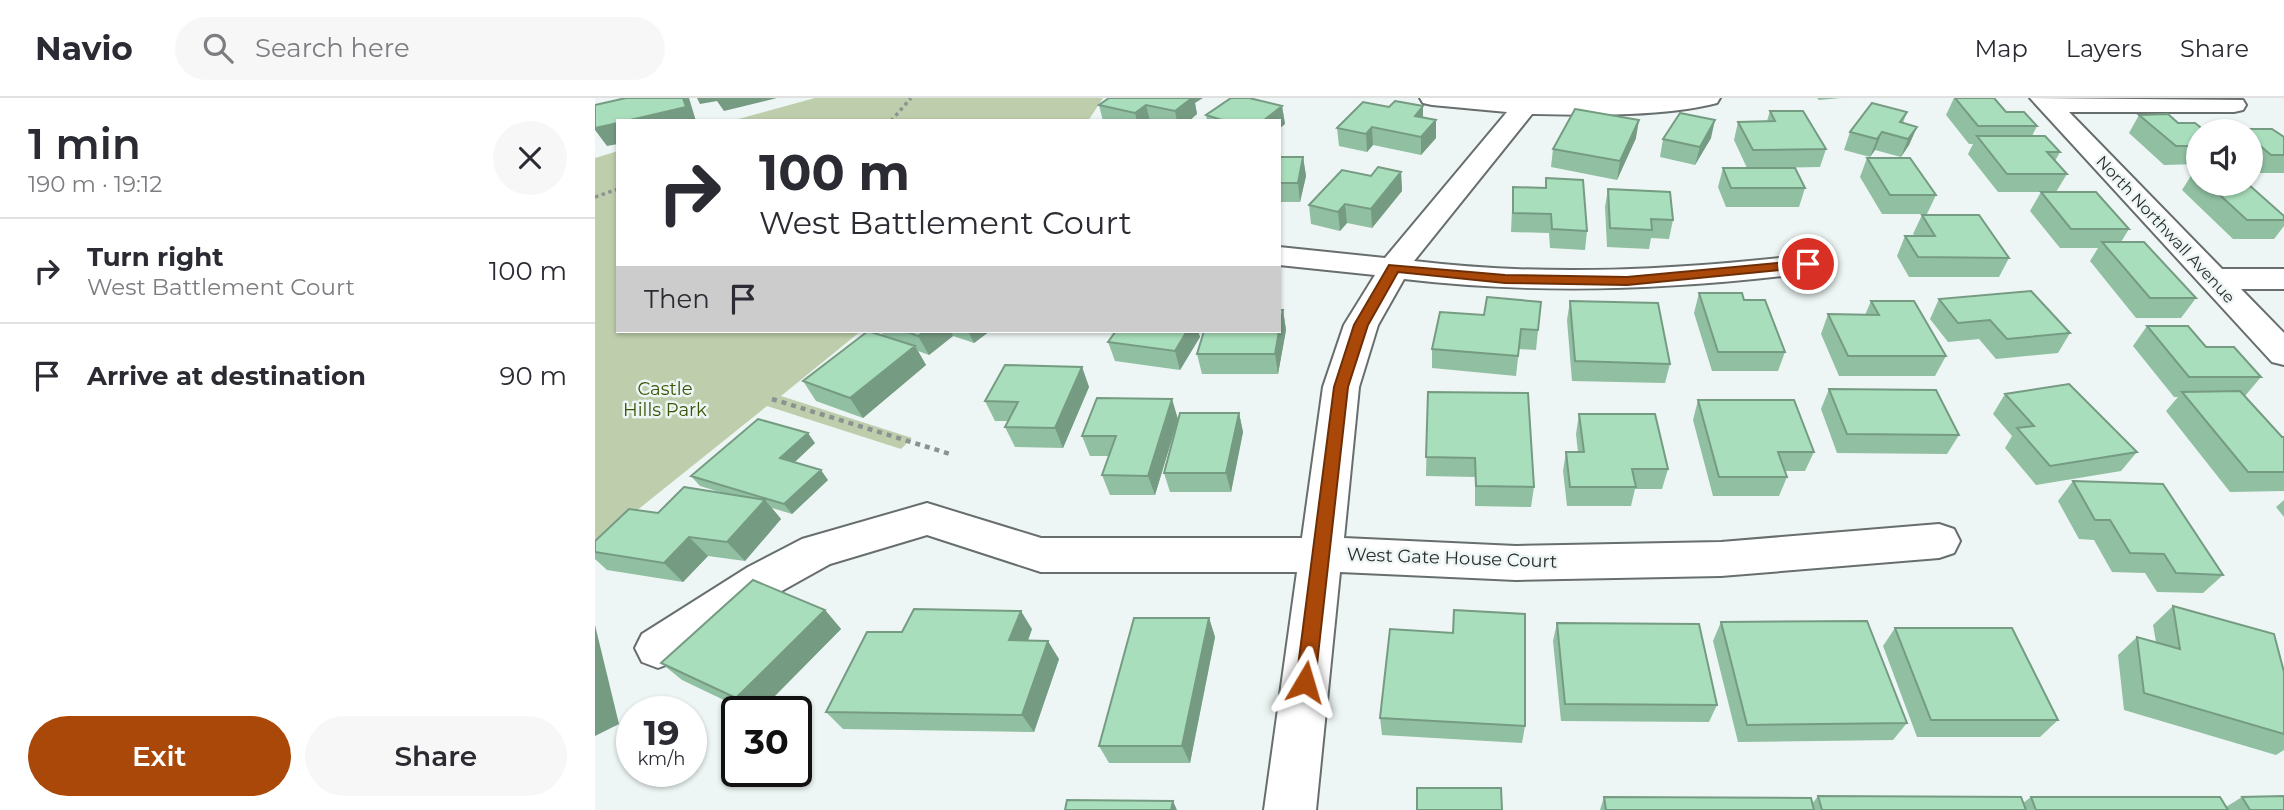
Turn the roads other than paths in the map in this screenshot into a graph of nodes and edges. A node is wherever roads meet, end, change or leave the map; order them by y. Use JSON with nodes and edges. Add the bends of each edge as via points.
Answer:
{"nodes":[{"id":1,"x":1432,"y":98,"type":"edge"},
{"id":2,"x":1708,"y":98,"type":"edge"},
{"id":3,"x":2045,"y":101,"type":"edge"},
{"id":4,"x":1528,"y":102,"type":"edge"},
{"id":5,"x":2234,"y":105,"type":"dead end"},
{"id":6,"x":1281,"y":256,"type":"edge"},
{"id":7,"x":1808,"y":264,"type":"dead end"},
{"id":8,"x":1394,"y":267,"type":"junction"},
{"id":9,"x":2213,"y":279,"type":"junction"},
{"id":10,"x":2284,"y":279,"type":"edge"},
{"id":11,"x":2284,"y":354,"type":"edge"},
{"id":12,"x":1939,"y":541,"type":"dead end"},
{"id":13,"x":1321,"y":554,"type":"junction"},
{"id":14,"x":658,"y":648,"type":"dead end"},
{"id":15,"x":1290,"y":810,"type":"edge"}],
"edges":[{"from":1,"to":4,"type":"street","via":[[1492,106]]},
{"from":2,"to":4,"type":"street"},
{"from":3,"to":5,"type":"street","name":"North Northwall Avenue"},
{"from":3,"to":9,"type":"street","name":"North Northwall Avenue"},
{"from":4,"to":8,"type":"street"},
{"from":6,"to":8,"type":"street"},
{"from":7,"to":8,"type":"street","via":[[1627,281],[1505,279]]},
{"from":8,"to":13,"type":"street","via":[[1361,325],[1341,387]]},
{"from":9,"to":10,"type":"street"},
{"from":9,"to":11,"type":"street","name":"North Northwall Avenue"},
{"from":12,"to":13,"type":"street","name":"West Gate House Court","via":[[1707,559],[1516,563]]},
{"from":13,"to":14,"type":"street","name":"West Gate House Court","via":[[1041,555],[927,519],[817,551]]},
{"from":13,"to":15,"type":"street"}]}
